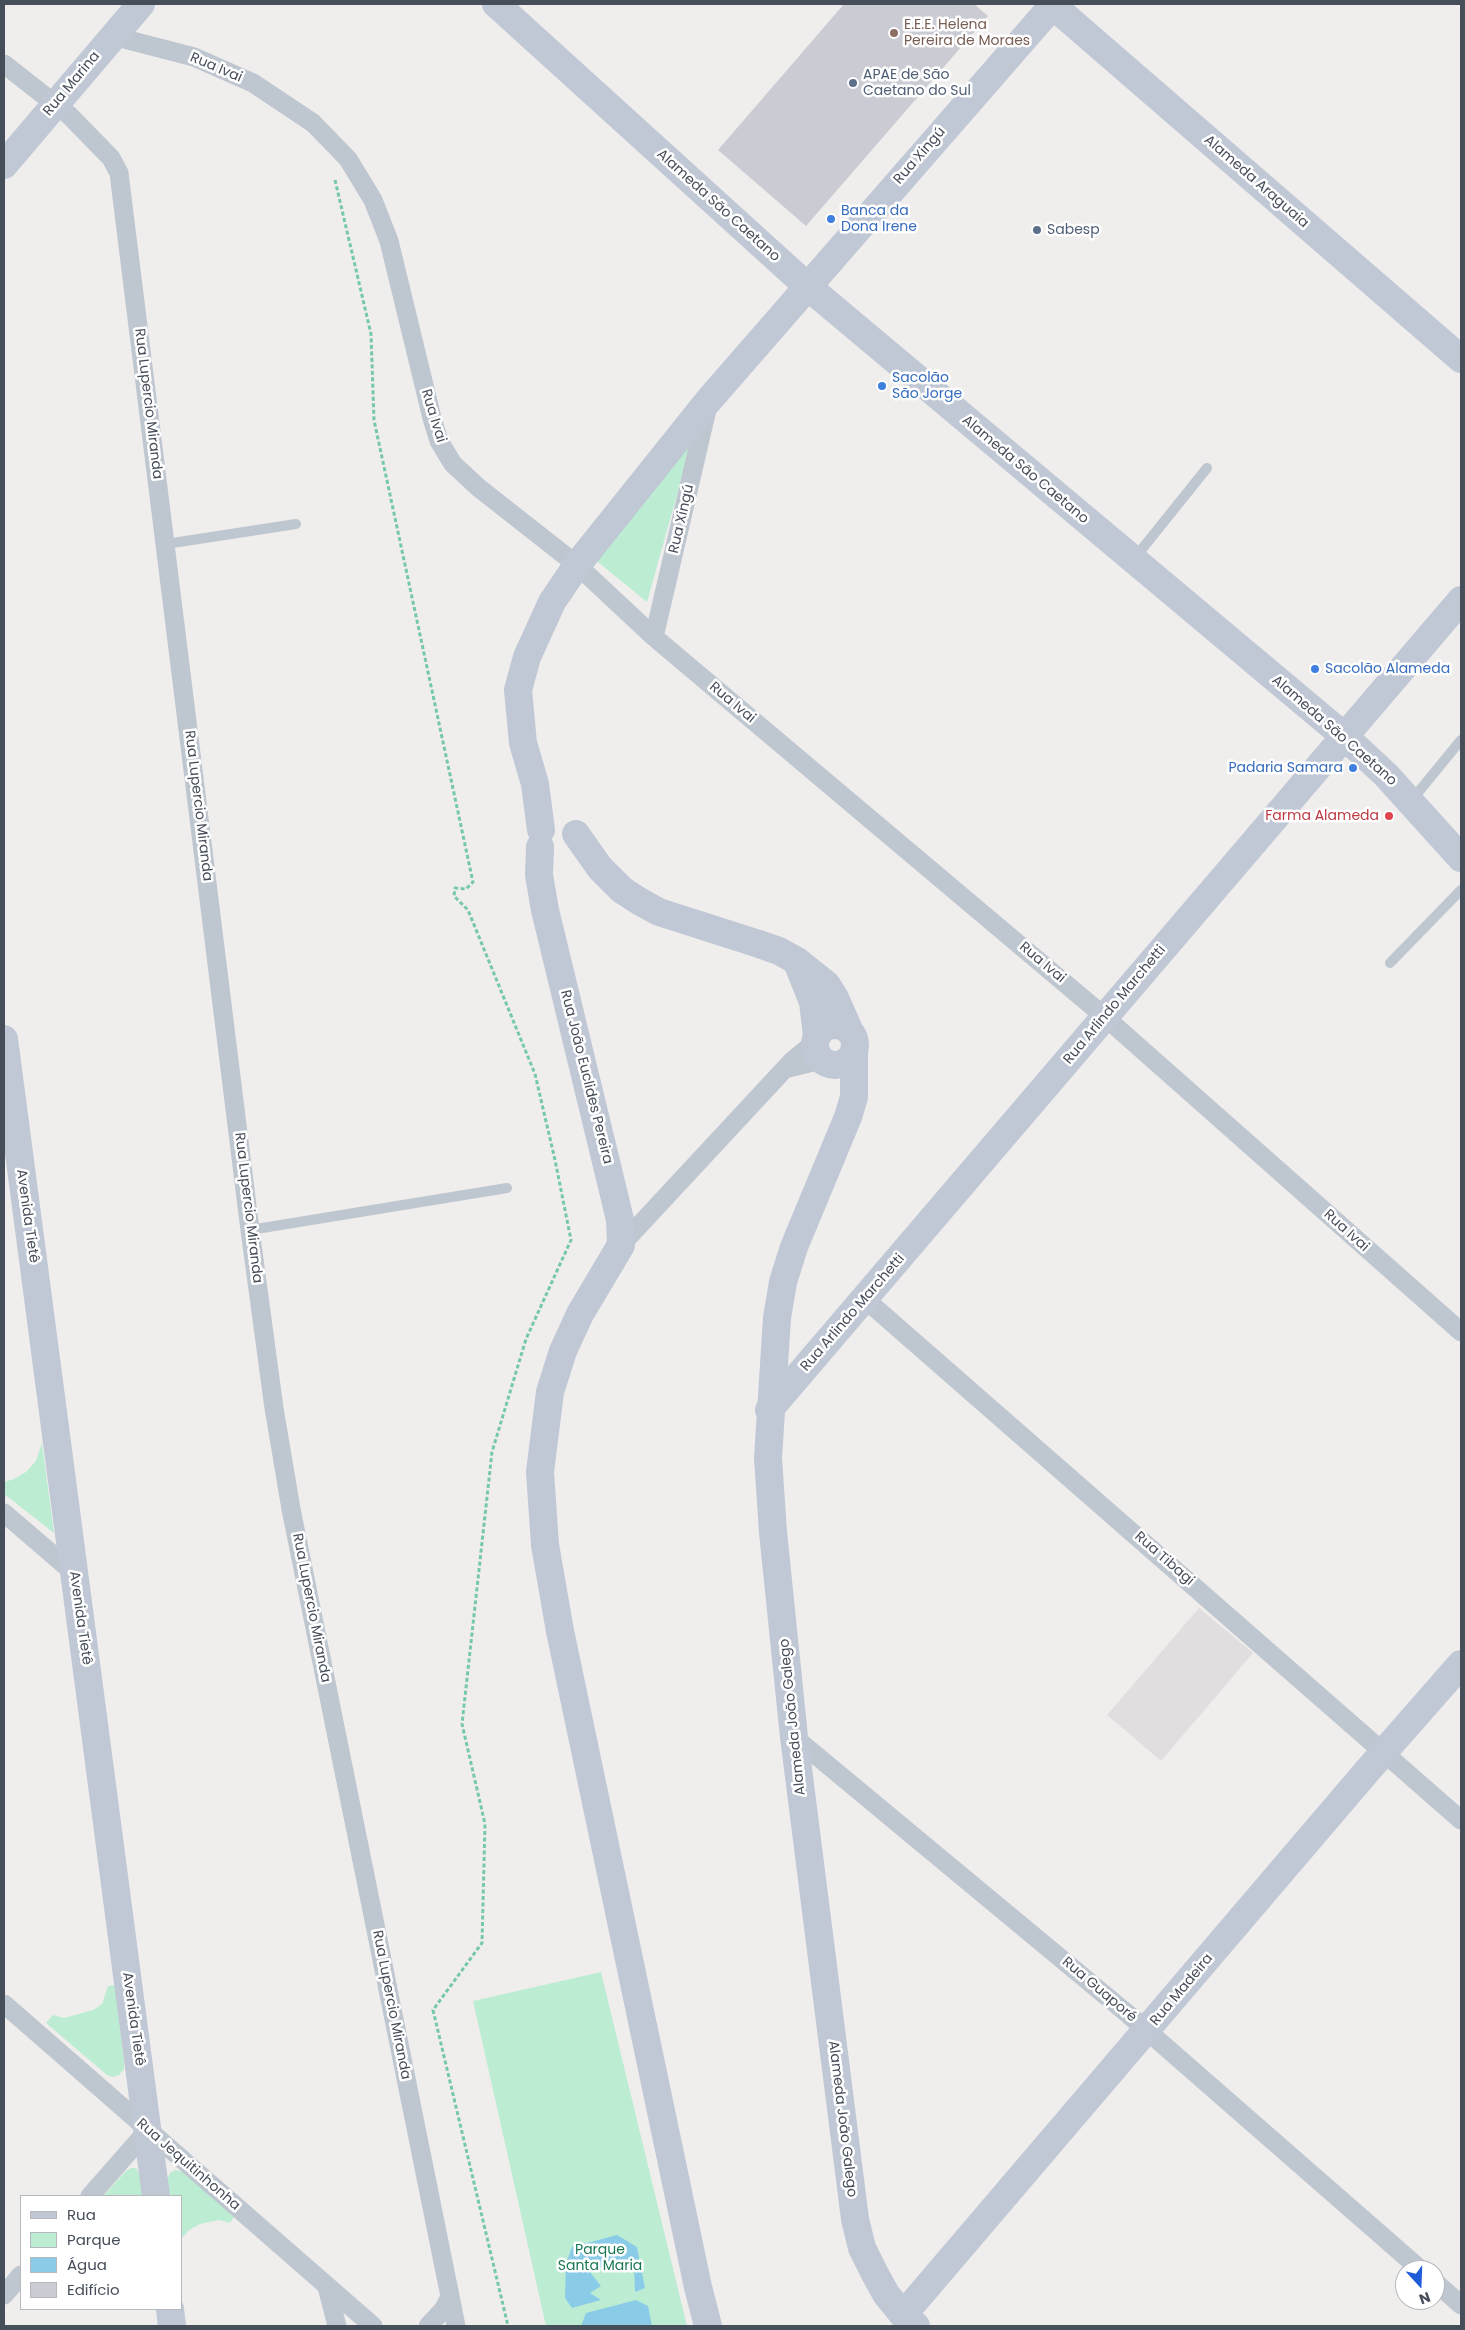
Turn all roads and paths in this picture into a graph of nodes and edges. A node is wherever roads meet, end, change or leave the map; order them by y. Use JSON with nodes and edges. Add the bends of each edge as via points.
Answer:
{"nodes":[{"id":1,"x":141,"y":4,"type":"edge"},
{"id":2,"x":496,"y":4,"type":"edge"},
{"id":3,"x":1052,"y":4,"type":"edge"},
{"id":4,"x":113,"y":36,"type":"junction"},
{"id":5,"x":4,"y":64,"type":"edge"},
{"id":6,"x":56,"y":103,"type":"junction"},
{"id":7,"x":338,"y":150,"type":"junction"},
{"id":8,"x":4,"y":165,"type":"edge"},
{"id":9,"x":807,"y":286,"type":"junction"},
{"id":10,"x":1461,"y":360,"type":"edge"},
{"id":11,"x":709,"y":400,"type":"junction"},
{"id":12,"x":1207,"y":468,"type":"dead end"},
{"id":13,"x":296,"y":524,"type":"dead end"},
{"id":14,"x":166,"y":544,"type":"junction"},
{"id":15,"x":1132,"y":560,"type":"junction"},
{"id":16,"x":576,"y":565,"type":"junction"},
{"id":17,"x":1461,"y":600,"type":"edge"},
{"id":18,"x":654,"y":637,"type":"junction"},
{"id":19,"x":1344,"y":736,"type":"junction"},
{"id":20,"x":1461,"y":740,"type":"edge"},
{"id":21,"x":1411,"y":801,"type":"junction"},
{"id":22,"x":558,"y":841,"type":"junction"},
{"id":23,"x":1461,"y":858,"type":"edge"},
{"id":24,"x":1461,"y":890,"type":"edge"},
{"id":25,"x":797,"y":961,"type":"junction"},
{"id":26,"x":1390,"y":962,"type":"dead end"},
{"id":27,"x":1105,"y":1016,"type":"junction"},
{"id":28,"x":4,"y":1039,"type":"edge"},
{"id":29,"x":852,"y":1042,"type":"junction"},
{"id":30,"x":819,"y":1050,"type":"junction"},
{"id":31,"x":848,"y":1117,"type":"junction"},
{"id":32,"x":507,"y":1188,"type":"dead end"},
{"id":33,"x":250,"y":1230,"type":"junction"},
{"id":34,"x":621,"y":1245,"type":"junction"},
{"id":35,"x":865,"y":1299,"type":"junction"},
{"id":36,"x":1461,"y":1332,"type":"edge"},
{"id":37,"x":770,"y":1410,"type":"junction"},
{"id":38,"x":4,"y":1513,"type":"edge"},
{"id":39,"x":74,"y":1573,"type":"junction"},
{"id":40,"x":1461,"y":1664,"type":"edge"},
{"id":41,"x":794,"y":1737,"type":"junction"},
{"id":42,"x":1385,"y":1751,"type":"junction"},
{"id":43,"x":1461,"y":1820,"type":"edge"},
{"id":44,"x":4,"y":2004,"type":"edge"},
{"id":45,"x":1148,"y":2030,"type":"junction"},
{"id":46,"x":148,"y":2130,"type":"junction"},
{"id":47,"x":91,"y":2195,"type":"edge"},
{"id":48,"x":156,"y":2195,"type":"edge"},
{"id":49,"x":1410,"y":2260,"type":"edge"},
{"id":50,"x":20,"y":2276,"type":"edge"},
{"id":51,"x":327,"y":2286,"type":"junction"},
{"id":52,"x":1445,"y":2291,"type":"edge"},
{"id":53,"x":4,"y":2295,"type":"edge"},
{"id":54,"x":449,"y":2299,"type":"junction"},
{"id":55,"x":1461,"y":2305,"type":"edge"},
{"id":56,"x":170,"y":2310,"type":"edge"},
{"id":57,"x":907,"y":2322,"type":"edge"},
{"id":58,"x":172,"y":2326,"type":"edge"},
{"id":59,"x":337,"y":2326,"type":"edge"},
{"id":60,"x":373,"y":2326,"type":"edge"},
{"id":61,"x":428,"y":2326,"type":"edge"},
{"id":62,"x":456,"y":2326,"type":"edge"},
{"id":63,"x":508,"y":2326,"type":"edge"},
{"id":64,"x":708,"y":2326,"type":"edge"}],
"edges":[{"from":1,"to":4,"type":"street","name":"Rua Marina"},
{"from":2,"to":9,"type":"street","name":"Alameda São Caetano"},
{"from":3,"to":9,"type":"street","name":"Rua Xingú"},
{"from":3,"to":10,"type":"street","name":"Alameda Araguaia"},
{"from":4,"to":6,"type":"street","name":"Rua Marina"},
{"from":4,"to":7,"type":"street","name":"Rua Ivai","via":[[194,57],[253,83],[313,123]]},
{"from":5,"to":6,"type":"street","name":"Rua Lupercio Miranda"},
{"from":6,"to":8,"type":"street","name":"Rua Marina"},
{"from":6,"to":14,"type":"street","name":"Rua Lupercio Miranda","via":[[111,158],[119,173]]},
{"from":7,"to":16,"type":"street","name":"Rua Ivai","via":[[348,159],[373,200],[389,241],[439,441],[453,464],[479,488]]},
{"from":7,"to":63,"type":"path","via":[[334,175],[371,334],[374,420],[473,882],[466,889],[454,888],[454,896],[468,910],[535,1074],[571,1240],[526,1339],[492,1452],[462,1724],[486,1824],[482,1943],[433,2010]]},
{"from":9,"to":11,"type":"street","name":"Rua Xingú"},
{"from":9,"to":15,"type":"street","name":"Alameda São Caetano"},
{"from":11,"to":16,"type":"street","name":"Rua Xingú"},
{"from":11,"to":18,"type":"street","name":"Rua Xingú"},
{"from":12,"to":15,"type":"lane"},
{"from":13,"to":14,"type":"lane"},
{"from":14,"to":33,"type":"street","name":"Rua Lupercio Miranda"},
{"from":15,"to":19,"type":"street","name":"Alameda São Caetano"},
{"from":16,"to":18,"type":"street","name":"Rua Ivai"},
{"from":16,"to":22,"type":"street","via":[[537,632],[518,690],[523,743]]},
{"from":17,"to":19,"type":"street","name":"Rua Arlindo Marchetti"},
{"from":18,"to":27,"type":"street","name":"Rua Ivai"},
{"from":19,"to":21,"type":"street","name":"Alameda São Caetano"},
{"from":19,"to":27,"type":"street","name":"Rua Arlindo Marchetti"},
{"from":20,"to":21,"type":"lane"},
{"from":21,"to":23,"type":"street","name":"Alameda São Caetano"},
{"from":22,"to":25,"type":"street","name":"Alameda João Galego","via":[[586,862],[600,868],[622,890],[659,912],[773,949]]},
{"from":22,"to":34,"type":"street","name":"Rua João Euclides Pereira","via":[[540,875],[545,910],[620,1220]]},
{"from":24,"to":26,"type":"lane"},
{"from":25,"to":29,"type":"street","name":"Alameda João Galego","via":[[827,985]]},
{"from":25,"to":30,"type":"street","via":[[813,1002]]},
{"from":27,"to":35,"type":"street","name":"Rua Arlindo Marchetti"},
{"from":27,"to":36,"type":"street","name":"Rua Ivai"},
{"from":28,"to":39,"type":"street","name":"Avenida Tietê"},
{"from":29,"to":30,"type":"street","via":[[845,1062],[832,1065]]},
{"from":29,"to":30,"type":"street","via":[[845,1027],[831,1025],[820,1031]]},
{"from":29,"to":31,"type":"street","name":"Alameda João Galego","via":[[855,1082]]},
{"from":30,"to":31,"type":"street","via":[[843,1096]]},
{"from":30,"to":34,"type":"street","via":[[784,1070]]},
{"from":31,"to":37,"type":"street","name":"Alameda João Galego","via":[[783,1282]]},
{"from":32,"to":33,"type":"lane"},
{"from":33,"to":54,"type":"street","name":"Rua Lupercio Miranda","via":[[290,1509]]},
{"from":34,"to":64,"type":"street","via":[[580,1314],[563,1351],[553,1384],[540,1472],[545,1545],[560,1631]]},
{"from":35,"to":37,"type":"street","name":"Rua Arlindo Marchetti"},
{"from":35,"to":42,"type":"street","name":"Rua Tibagi"},
{"from":37,"to":41,"type":"street","name":"Alameda João Galego","via":[[768,1458],[773,1532]]},
{"from":38,"to":39,"type":"street"},
{"from":39,"to":46,"type":"street","name":"Avenida Tietê"},
{"from":40,"to":42,"type":"street","name":"Rua Madeira"},
{"from":41,"to":45,"type":"street","name":"Rua Guaporé"},
{"from":41,"to":57,"type":"street","name":"Alameda João Galego","via":[[855,2219],[862,2248],[875,2274]]},
{"from":42,"to":43,"type":"street","name":"Rua Tibagi"},
{"from":42,"to":45,"type":"street","name":"Rua Madeira"},
{"from":44,"to":46,"type":"street","name":"Rua Jequitinhonha"},
{"from":45,"to":49,"type":"street","name":"Rua Guaporé"},
{"from":45,"to":57,"type":"street","name":"Rua Madeira"},
{"from":46,"to":47,"type":"street"},
{"from":46,"to":48,"type":"street","name":"Avenida Tietê"},
{"from":46,"to":51,"type":"street","name":"Rua Jequitinhonha"},
{"from":50,"to":53,"type":"street"},
{"from":51,"to":59,"type":"street"},
{"from":51,"to":60,"type":"street","name":"Rua Jequitinhonha"},
{"from":52,"to":55,"type":"street"},
{"from":54,"to":61,"type":"street"},
{"from":54,"to":62,"type":"street","name":"Rua Lupercio Miranda"},
{"from":56,"to":58,"type":"street"}]}
